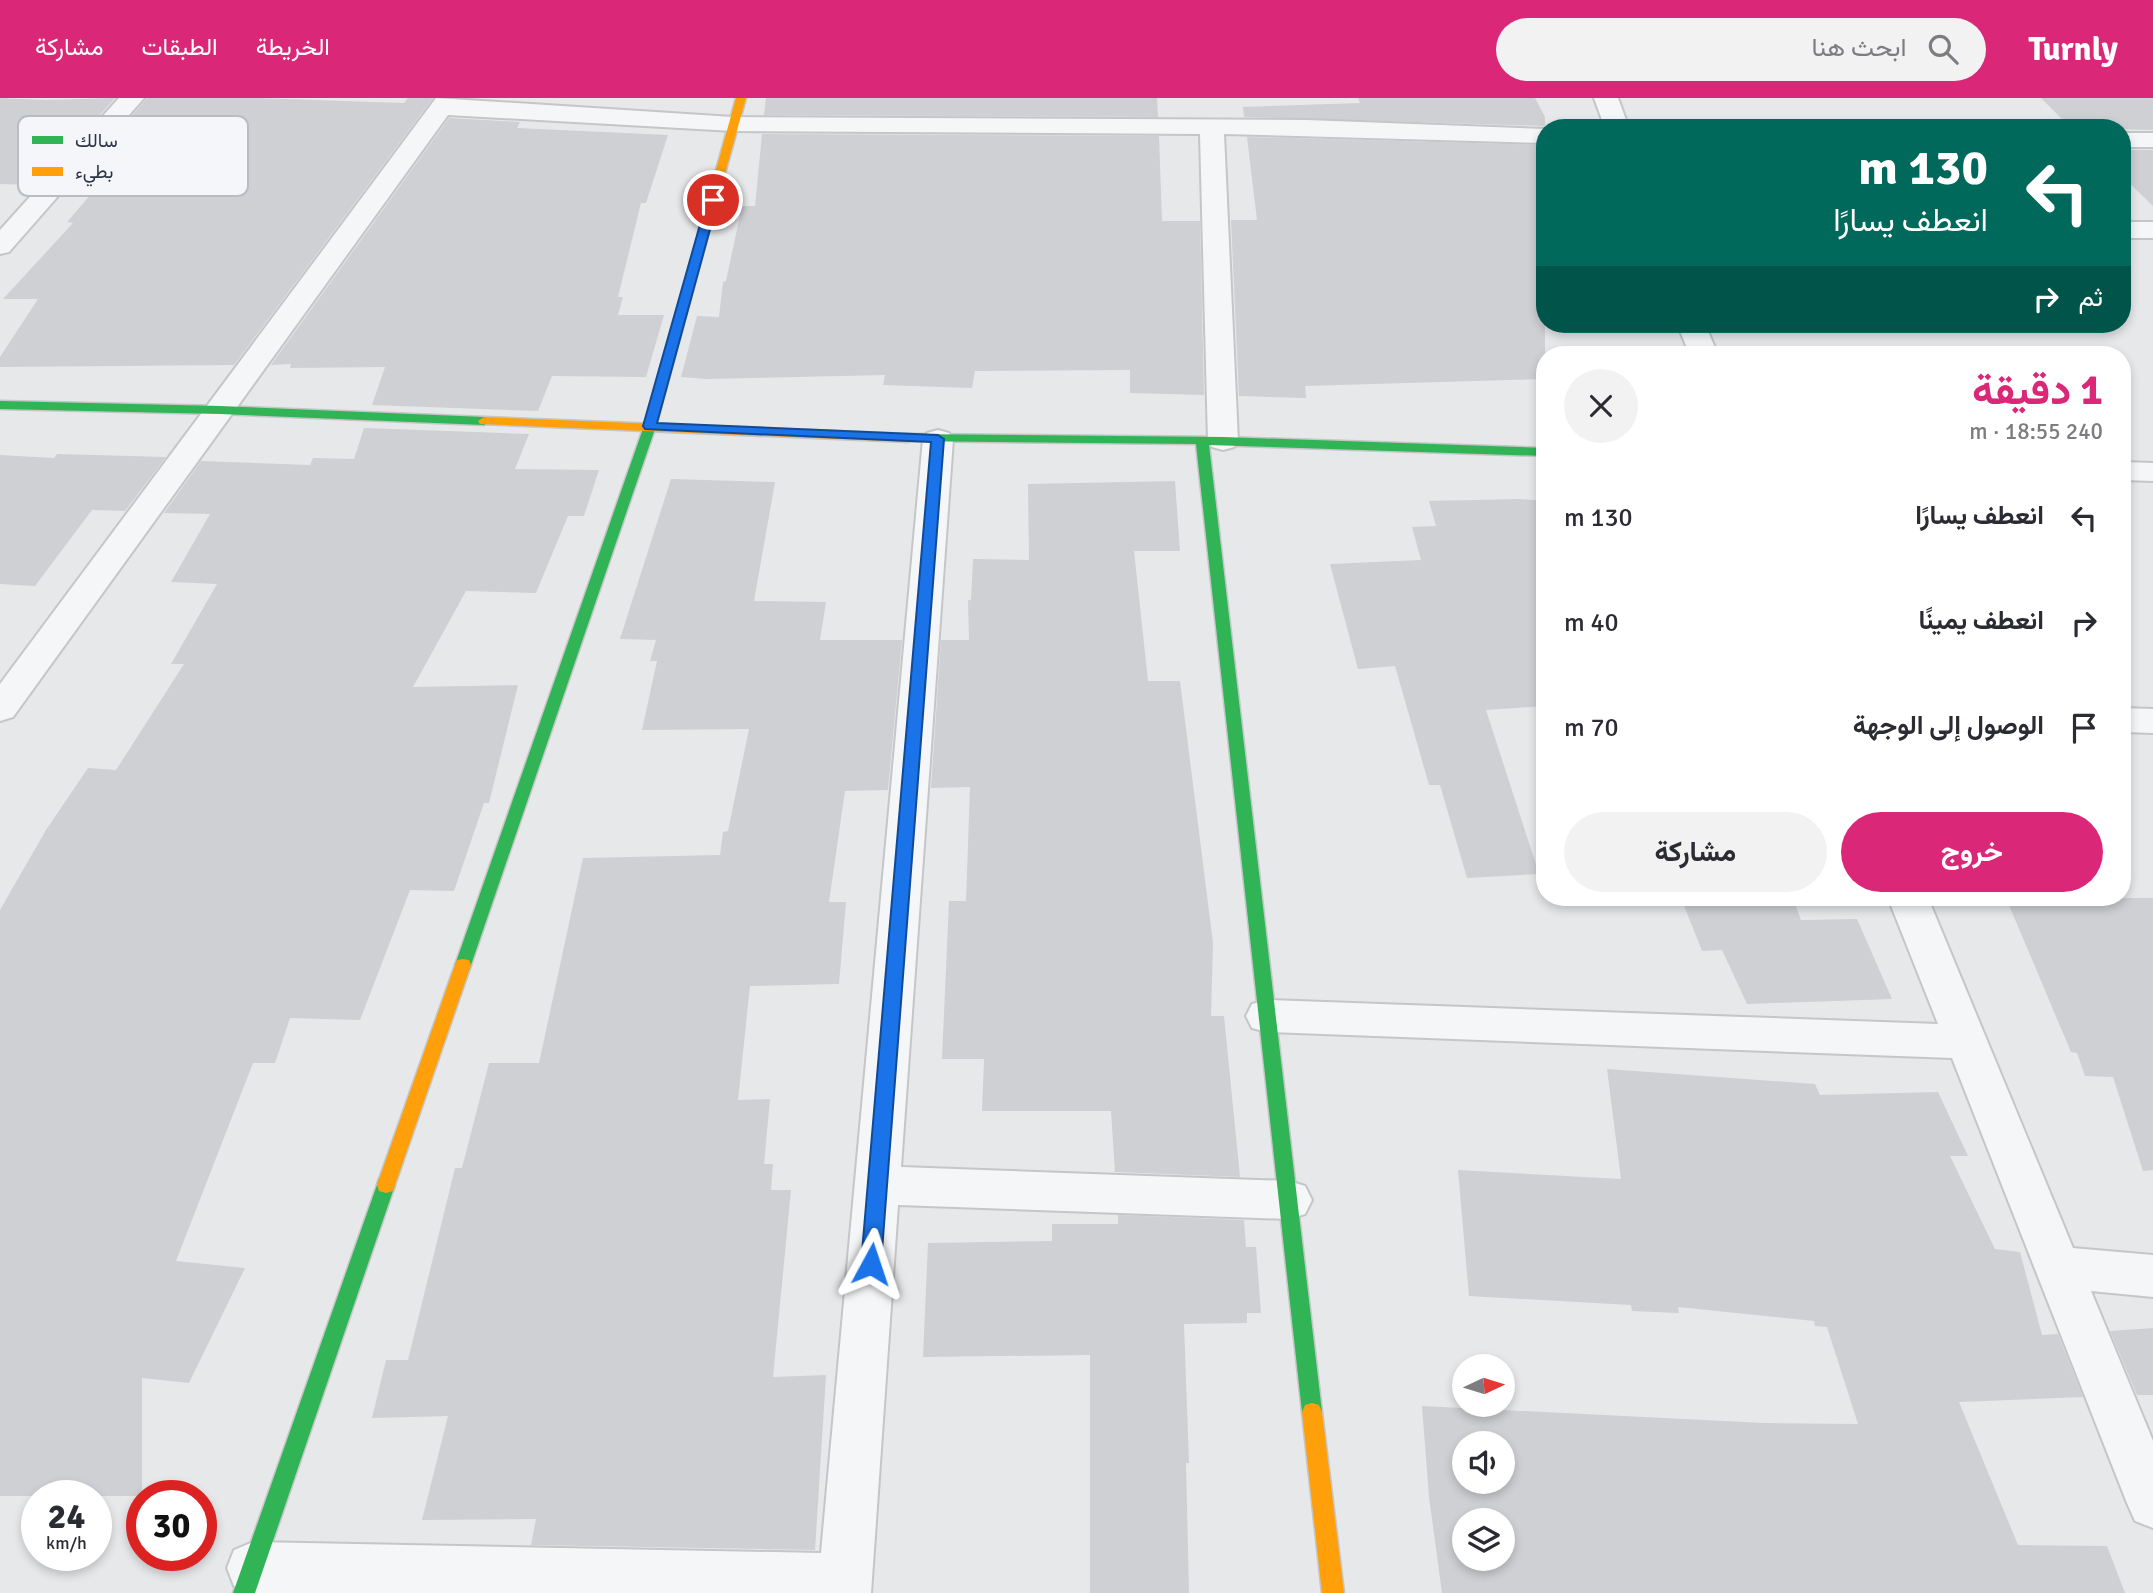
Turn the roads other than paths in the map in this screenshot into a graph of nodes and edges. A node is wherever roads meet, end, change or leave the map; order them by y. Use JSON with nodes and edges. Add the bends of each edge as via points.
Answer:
{"nodes":[{"id":1,"x":132,"y":98,"type":"edge"},
{"id":2,"x":741,"y":98,"type":"edge"},
{"id":3,"x":964,"y":98,"type":"edge"},
{"id":4,"x":1606,"y":98,"type":"edge"},
{"id":5,"x":445,"y":103,"type":"edge"},
{"id":6,"x":116,"y":116,"type":"edge"},
{"id":7,"x":1614,"y":119,"type":"edge"},
{"id":8,"x":733,"y":124,"type":"junction"},
{"id":9,"x":951,"y":125,"type":"junction"},
{"id":10,"x":1212,"y":126,"type":"junction"},
{"id":11,"x":1536,"y":135,"type":"edge"},
{"id":12,"x":2131,"y":140,"type":"edge"},
{"id":13,"x":2153,"y":140,"type":"edge"},
{"id":14,"x":45,"y":196,"type":"edge"},
{"id":15,"x":2131,"y":230,"type":"edge"},
{"id":16,"x":2153,"y":230,"type":"edge"},
{"id":17,"x":0,"y":246,"type":"edge"},
{"id":18,"x":0,"y":405,"type":"edge"},
{"id":19,"x":220,"y":410,"type":"junction"},
{"id":20,"x":650,"y":426,"type":"junction"},
{"id":21,"x":938,"y":439,"type":"junction"},
{"id":22,"x":1213,"y":441,"type":"junction"},
{"id":23,"x":1536,"y":452,"type":"edge"},
{"id":24,"x":2131,"y":471,"type":"edge"},
{"id":25,"x":2153,"y":472,"type":"edge"},
{"id":26,"x":0,"y":709,"type":"edge"},
{"id":27,"x":2131,"y":720,"type":"edge"},
{"id":28,"x":2153,"y":721,"type":"edge"},
{"id":29,"x":1911,"y":906,"type":"edge"},
{"id":30,"x":1267,"y":1016,"type":"junction"},
{"id":31,"x":1968,"y":1042,"type":"junction"},
{"id":32,"x":877,"y":1185,"type":"junction"},
{"id":33,"x":1289,"y":1200,"type":"junction"},
{"id":34,"x":2057,"y":1267,"type":"junction"},
{"id":35,"x":2153,"y":1276,"type":"edge"},
{"id":36,"x":2153,"y":1503,"type":"edge"},
{"id":37,"x":249,"y":1580,"type":"edge"},
{"id":38,"x":845,"y":1587,"type":"edge"},
{"id":39,"x":1334,"y":1593,"type":"edge"}],
"edges":[{"from":1,"to":6,"type":"street"},
{"from":2,"to":8,"type":"street"},
{"from":3,"to":9,"type":"street"},
{"from":4,"to":7,"type":"street"},
{"from":5,"to":8,"type":"street"},
{"from":5,"to":19,"type":"street"},
{"from":8,"to":9,"type":"street"},
{"from":8,"to":20,"type":"street"},
{"from":9,"to":10,"type":"street"},
{"from":10,"to":11,"type":"street","via":[[1303,118]]},
{"from":10,"to":22,"type":"street"},
{"from":12,"to":13,"type":"street"},
{"from":14,"to":17,"type":"street"},
{"from":15,"to":16,"type":"street"},
{"from":18,"to":19,"type":"street"},
{"from":19,"to":20,"type":"street"},
{"from":19,"to":26,"type":"street"},
{"from":20,"to":21,"type":"street"},
{"from":20,"to":37,"type":"street"},
{"from":21,"to":22,"type":"street"},
{"from":21,"to":32,"type":"street"},
{"from":22,"to":23,"type":"street"},
{"from":22,"to":30,"type":"street"},
{"from":24,"to":25,"type":"street"},
{"from":27,"to":28,"type":"street"},
{"from":29,"to":31,"type":"street"},
{"from":30,"to":31,"type":"street"},
{"from":30,"to":33,"type":"street"},
{"from":31,"to":34,"type":"street"},
{"from":32,"to":33,"type":"street"},
{"from":32,"to":38,"type":"street"},
{"from":33,"to":39,"type":"street"},
{"from":34,"to":35,"type":"street"},
{"from":34,"to":36,"type":"street"},
{"from":37,"to":38,"type":"street"}]}
